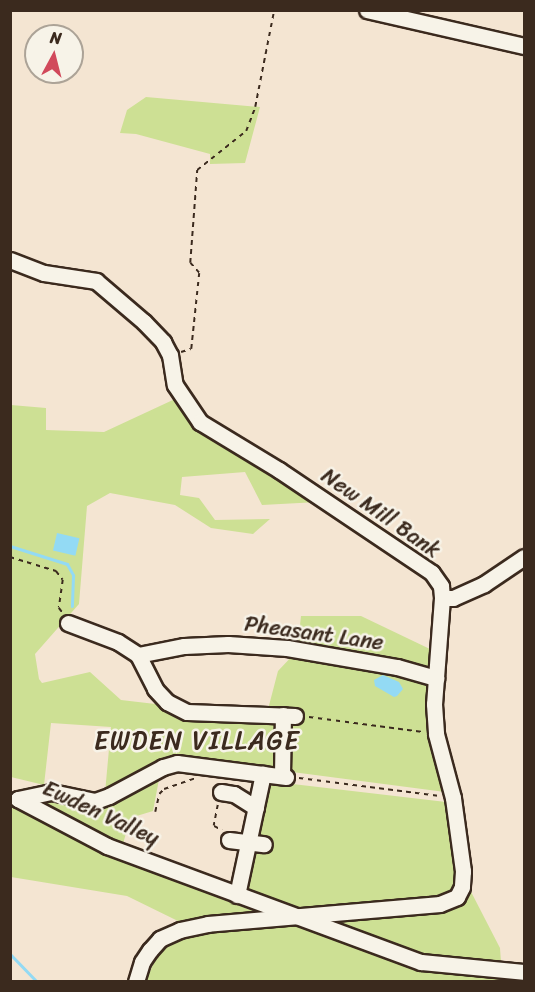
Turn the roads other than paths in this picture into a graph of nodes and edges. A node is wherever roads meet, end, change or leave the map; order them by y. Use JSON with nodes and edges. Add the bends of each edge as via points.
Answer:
{"nodes":[{"id":1,"x":367,"y":10,"type":"edge"},
{"id":2,"x":525,"y":46,"type":"edge"},
{"id":3,"x":10,"y":260,"type":"edge"},
{"id":4,"x":525,"y":557,"type":"edge"},
{"id":5,"x":442,"y":598,"type":"junction"},
{"id":6,"x":68,"y":624,"type":"road end"},
{"id":7,"x":138,"y":656,"type":"junction"},
{"id":8,"x":436,"y":678,"type":"junction"},
{"id":9,"x":263,"y":774,"type":"junction"},
{"id":10,"x":221,"y":792,"type":"road end"},
{"id":11,"x":14,"y":796,"type":"edge"},
{"id":12,"x":255,"y":808,"type":"junction"},
{"id":13,"x":229,"y":840,"type":"road end"},
{"id":14,"x":248,"y":842,"type":"junction"},
{"id":15,"x":264,"y":843,"type":"dead end"},
{"id":16,"x":237,"y":894,"type":"junction"},
{"id":17,"x":297,"y":917,"type":"junction"},
{"id":18,"x":525,"y":972,"type":"edge"},
{"id":19,"x":136,"y":981,"type":"edge"}],
"edges":[{"from":1,"to":2,"type":"street"},
{"from":3,"to":5,"type":"street","name":"New Mill Bank","via":[[44,273],[96,281],[163,342],[170,355],[175,385],[200,422],[432,573],[441,586]]},
{"from":4,"to":5,"type":"street","via":[[484,584],[453,598]]},
{"from":5,"to":8,"type":"street","name":"New Mill Bank"},
{"from":6,"to":7,"type":"street","via":[[118,642]]},
{"from":7,"to":8,"type":"street","name":"Pheasant Lane","via":[[184,646],[287,648],[398,667]]},
{"from":7,"to":9,"type":"street","name":"Ewden Valley","via":[[167,702],[187,712],[289,715],[284,776]]},
{"from":8,"to":17,"type":"street","name":"New Mill Bank","via":[[436,734],[453,798],[463,872],[457,897],[440,904]]},
{"from":9,"to":11,"type":"street","name":"Ewden Valley","via":[[177,763],[95,801],[51,792]]},
{"from":9,"to":12,"type":"street"},
{"from":10,"to":12,"type":"street","via":[[234,794]]},
{"from":11,"to":16,"type":"street","name":"Ewden Valley","via":[[107,846]]},
{"from":12,"to":14,"type":"street"},
{"from":13,"to":14,"type":"street"},
{"from":14,"to":15,"type":"street"},
{"from":14,"to":16,"type":"street"},
{"from":16,"to":17,"type":"street","name":"Ewden Valley"},
{"from":17,"to":18,"type":"street","name":"Ewden Valley","via":[[421,962]]},
{"from":17,"to":19,"type":"street","name":"New Mill Bank","via":[[200,925],[170,933],[150,950]]}]}
